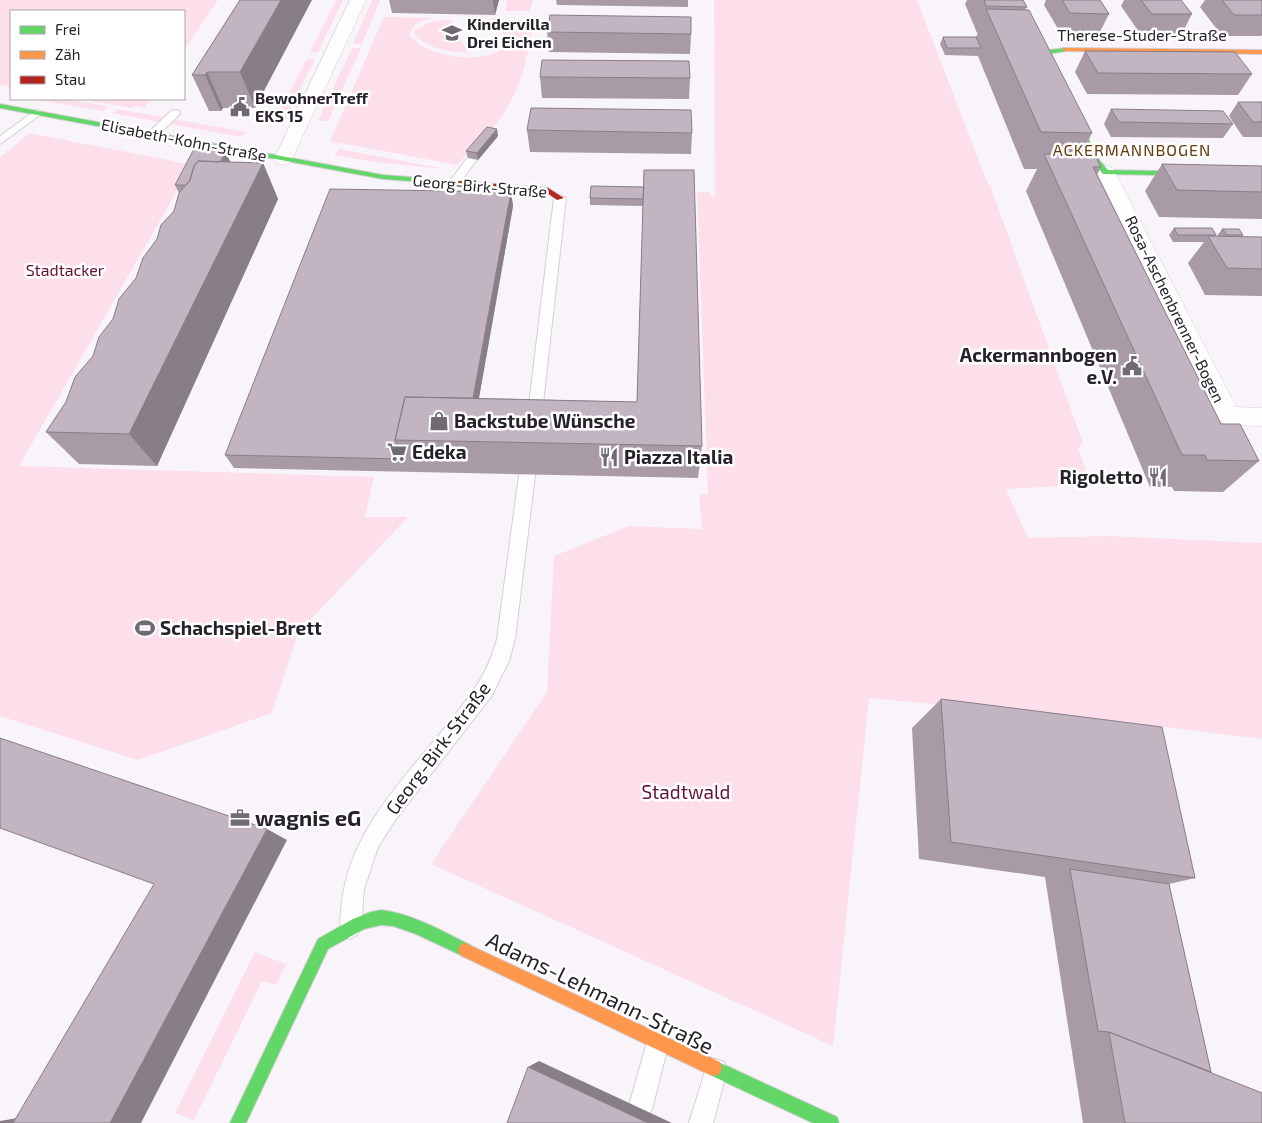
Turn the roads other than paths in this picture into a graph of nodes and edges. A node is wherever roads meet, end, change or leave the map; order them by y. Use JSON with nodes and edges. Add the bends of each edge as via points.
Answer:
{"nodes":[{"id":1,"x":358,"y":0,"type":"edge"},
{"id":2,"x":1262,"y":52,"type":"edge"},
{"id":3,"x":0,"y":106,"type":"edge"},
{"id":4,"x":36,"y":113,"type":"junction"},
{"id":5,"x":175,"y":113,"type":"dead end"},
{"id":6,"x":153,"y":134,"type":"junction"},
{"id":7,"x":0,"y":141,"type":"edge"},
{"id":8,"x":283,"y":159,"type":"junction"},
{"id":9,"x":472,"y":159,"type":"edge"},
{"id":10,"x":1106,"y":172,"type":"junction"},
{"id":11,"x":1262,"y":175,"type":"edge"},
{"id":12,"x":454,"y":183,"type":"junction"},
{"id":13,"x":560,"y":198,"type":"joint"},
{"id":14,"x":1262,"y":417,"type":"edge"},
{"id":15,"x":533,"y":433,"type":"edge"},
{"id":16,"x":527,"y":474,"type":"edge"},
{"id":17,"x":350,"y":928,"type":"junction"},
{"id":18,"x":658,"y":1042,"type":"junction"},
{"id":19,"x":716,"y":1070,"type":"junction"},
{"id":20,"x":640,"y":1109,"type":"dead end"},
{"id":21,"x":238,"y":1123,"type":"edge"},
{"id":22,"x":701,"y":1123,"type":"edge"},
{"id":23,"x":831,"y":1123,"type":"edge"}],
"edges":[{"from":1,"to":8,"type":"street","name":"Elisabeth-Kohn-Straße"},
{"from":2,"to":10,"type":"street","name":"Therese-Studer-Straße","via":[[1044,52],[1096,161]]},
{"from":3,"to":4,"type":"street","name":"Elisabeth-Kohn-Straße"},
{"from":4,"to":6,"type":"street","name":"Elisabeth-Kohn-Straße"},
{"from":4,"to":7,"type":"lane"},
{"from":5,"to":6,"type":"lane"},
{"from":6,"to":8,"type":"street","name":"Elisabeth-Kohn-Straße","via":[[227,152]]},
{"from":8,"to":12,"type":"street","name":"Georg-Birk-Straße","via":[[383,177]]},
{"from":9,"to":12,"type":"lane"},
{"from":10,"to":11,"type":"street"},
{"from":10,"to":14,"type":"street","name":"Rosa-Aschenbrenner-Bogen","via":[[1228,416]]},
{"from":12,"to":13,"type":"street","name":"Georg-Birk-Straße","via":[[548,190]]},
{"from":13,"to":15,"type":"lane","name":"Georg-Birk-Straße"},
{"from":16,"to":17,"type":"lane","name":"Georg-Birk-Straße","via":[[506,639],[500,661],[484,691],[389,812],[370,842],[354,889]]},
{"from":17,"to":18,"type":"street","name":"Adams-Lehmann-Straße","via":[[373,918],[401,920]]},
{"from":17,"to":21,"type":"street","name":"Adams-Lehmann-Straße","via":[[323,944]]},
{"from":18,"to":19,"type":"street","name":"Adams-Lehmann-Straße"},
{"from":18,"to":20,"type":"lane"},
{"from":19,"to":22,"type":"lane"},
{"from":19,"to":23,"type":"street","name":"Adams-Lehmann-Straße"}]}
